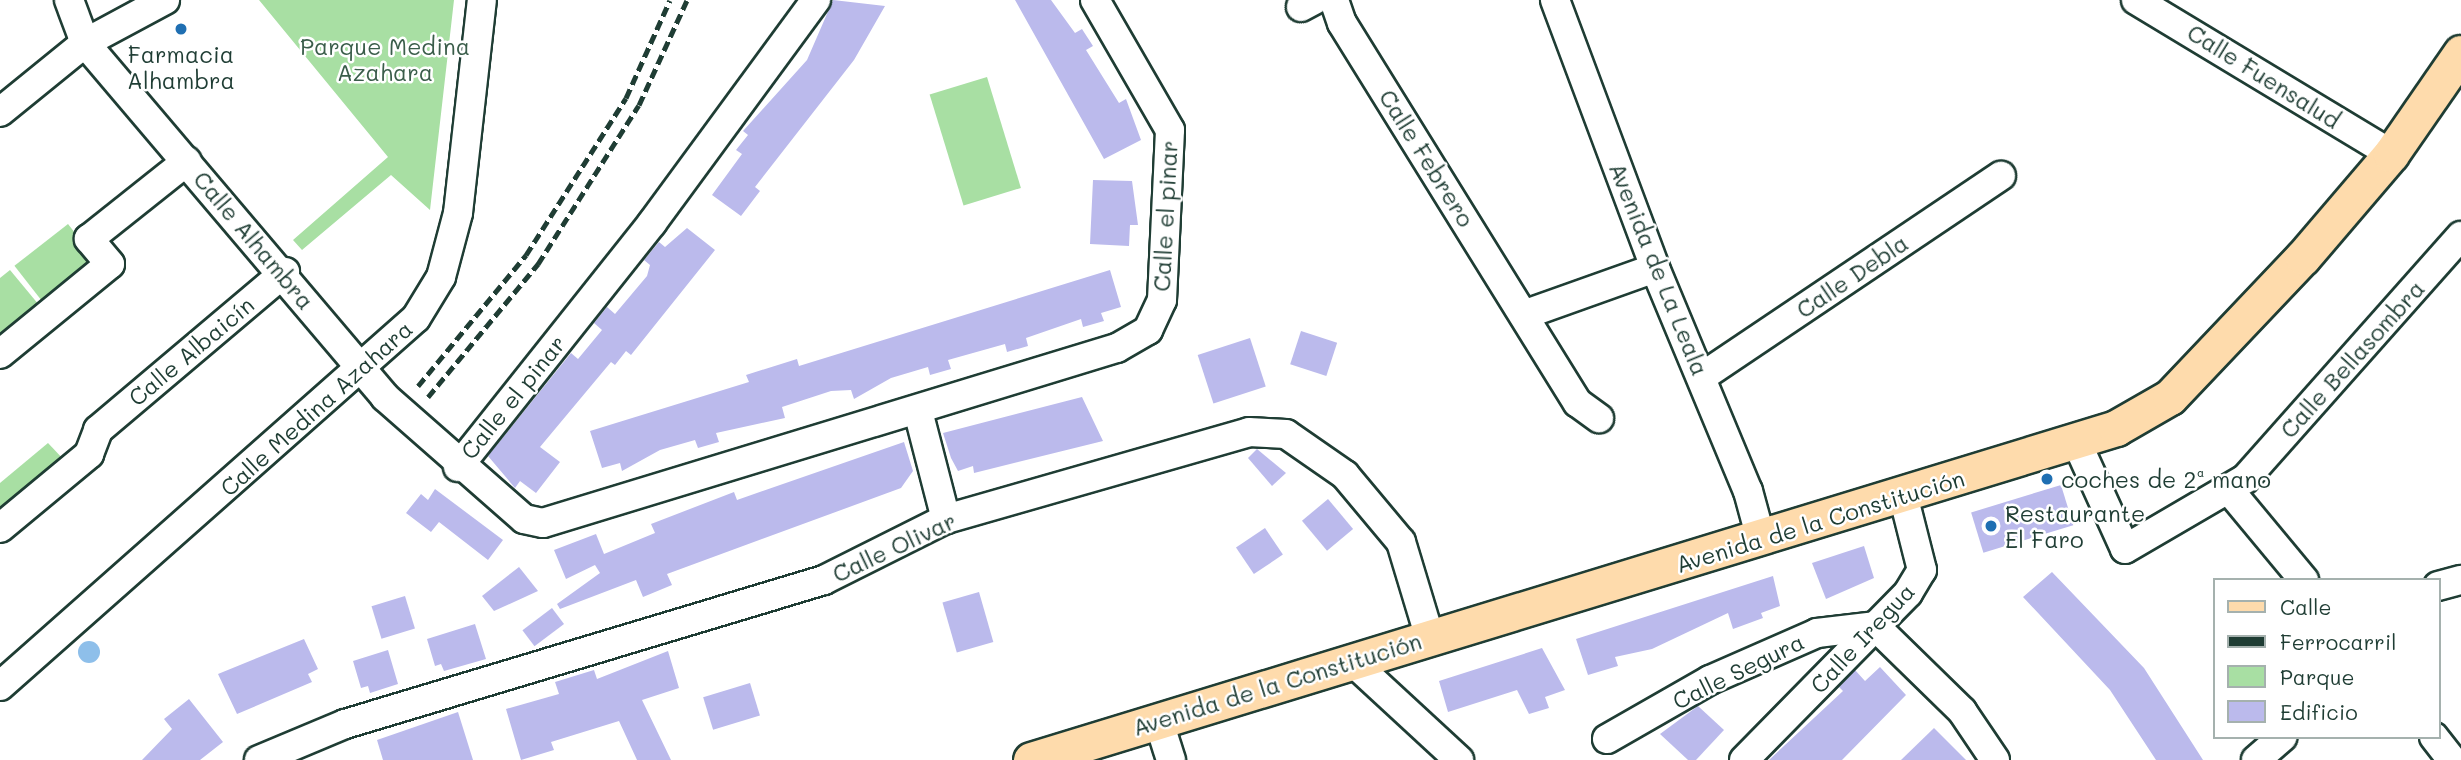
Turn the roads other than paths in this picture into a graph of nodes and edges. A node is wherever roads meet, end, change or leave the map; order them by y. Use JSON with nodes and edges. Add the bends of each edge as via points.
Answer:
{"nodes":[{"id":1,"x":69,"y":0,"type":"edge"},
{"id":2,"x":165,"y":0,"type":"edge"},
{"id":3,"x":482,"y":0,"type":"edge"},
{"id":4,"x":816,"y":0,"type":"edge"},
{"id":5,"x":1095,"y":0,"type":"edge"},
{"id":6,"x":1334,"y":0,"type":"edge"},
{"id":7,"x":1555,"y":0,"type":"edge"},
{"id":8,"x":2136,"y":0,"type":"edge"},
{"id":9,"x":85,"y":43,"type":"junction"},
{"id":10,"x":2461,"y":53,"type":"edge"},
{"id":11,"x":0,"y":112,"type":"edge"},
{"id":12,"x":2391,"y":154,"type":"junction"},
{"id":13,"x":187,"y":161,"type":"junction"},
{"id":14,"x":2001,"y":176,"type":"dead end"},
{"id":15,"x":2461,"y":236,"type":"edge"},
{"id":16,"x":1655,"y":268,"type":"junction"},
{"id":17,"x":285,"y":272,"type":"junction"},
{"id":18,"x":1526,"y":314,"type":"junction"},
{"id":19,"x":0,"y":354,"type":"edge"},
{"id":20,"x":361,"y":370,"type":"junction"},
{"id":21,"x":1703,"y":376,"type":"junction"},
{"id":22,"x":918,"y":411,"type":"junction"},
{"id":23,"x":1599,"y":418,"type":"dead end"},
{"id":24,"x":2077,"y":443,"type":"junction"},
{"id":25,"x":458,"y":467,"type":"junction"},
{"id":26,"x":2230,"y":491,"type":"junction"},
{"id":27,"x":1903,"y":495,"type":"junction"},
{"id":28,"x":946,"y":519,"type":"junction"},
{"id":29,"x":0,"y":527,"type":"edge"},
{"id":30,"x":1761,"y":539,"type":"junction"},
{"id":31,"x":2302,"y":578,"type":"edge"},
{"id":32,"x":2461,"y":580,"type":"edge"},
{"id":33,"x":2440,"y":585,"type":"edge"},
{"id":34,"x":1875,"y":626,"type":"junction"},
{"id":35,"x":1430,"y":638,"type":"junction"},
{"id":36,"x":1354,"y":663,"type":"junction"},
{"id":37,"x":0,"y":687,"type":"edge"},
{"id":38,"x":1158,"y":719,"type":"junction"},
{"id":39,"x":1607,"y":739,"type":"dead end"},
{"id":40,"x":2280,"y":739,"type":"edge"},
{"id":41,"x":2436,"y":739,"type":"edge"},
{"id":42,"x":259,"y":760,"type":"edge"},
{"id":43,"x":1031,"y":760,"type":"edge"},
{"id":44,"x":1171,"y":760,"type":"edge"},
{"id":45,"x":1457,"y":760,"type":"edge"},
{"id":46,"x":1744,"y":760,"type":"edge"},
{"id":47,"x":1996,"y":760,"type":"edge"},
{"id":48,"x":2256,"y":760,"type":"edge"},
{"id":49,"x":2452,"y":760,"type":"edge"}],
"edges":[{"from":1,"to":9,"type":"street","name":"Calle Alhambra"},
{"from":2,"to":9,"type":"street"},
{"from":3,"to":20,"type":"street","name":"Calle Medina Azahara","via":[[458,214],[441,277],[416,318]]},
{"from":4,"to":25,"type":"street","name":"Calle el pinar","via":[[652,223]]},
{"from":5,"to":22,"type":"street","name":"Calle el pinar","via":[[1170,130],[1162,300],[1148,330],[1117,348]]},
{"from":6,"to":18,"type":"street","name":"Calle Febrero","via":[[1342,23]]},
{"from":7,"to":16,"type":"street","name":"Avenida de La Leala"},
{"from":8,"to":12,"type":"street","name":"Calle Fuensalud"},
{"from":9,"to":11,"type":"street"},
{"from":9,"to":13,"type":"street","name":"Calle Alhambra"},
{"from":10,"to":12,"type":"main road","name":"Avenida de la Constitución"},
{"from":12,"to":24,"type":"main road","name":"Avenida de la Constitución","via":[[2170,397]]},
{"from":13,"to":17,"type":"street","name":"Calle Alhambra"},
{"from":13,"to":19,"type":"street","via":[[89,239],[110,264]]},
{"from":14,"to":21,"type":"street","name":"Calle Debla"},
{"from":15,"to":26,"type":"street","name":"Calle Bellasombra"},
{"from":16,"to":18,"type":"street"},
{"from":16,"to":21,"type":"street","name":"Avenida de La Leala"},
{"from":17,"to":20,"type":"street","name":"Calle Alhambra"},
{"from":17,"to":29,"type":"street","name":"Calle Albaicín","via":[[97,430],[89,454]]},
{"from":18,"to":23,"type":"street","name":"Calle Febrero","via":[[1578,403]]},
{"from":20,"to":25,"type":"street","name":"Calle Alhambra"},
{"from":20,"to":37,"type":"street","name":"Calle Medina Azahara"},
{"from":21,"to":30,"type":"street","name":"Avenida de La Leala"},
{"from":22,"to":25,"type":"street","name":"Calle el pinar","via":[[543,523],[524,519]]},
{"from":22,"to":28,"type":"street"},
{"from":24,"to":26,"type":"street","name":"Calle Bellasombra","via":[[2125,549]]},
{"from":24,"to":27,"type":"main road","name":"Avenida de la Constitución"},
{"from":26,"to":31,"type":"street"},
{"from":27,"to":30,"type":"main road","name":"Avenida de la Constitución"},
{"from":27,"to":34,"type":"street","name":"Calle Iregua","via":[[1920,541],[1922,570]]},
{"from":28,"to":35,"type":"street","name":"Calle Olivar","via":[[1221,437],[1286,434],[1345,475],[1401,542]]},
{"from":28,"to":42,"type":"street","name":"Calle Olivar","via":[[824,580],[345,724]]},
{"from":30,"to":35,"type":"main road","name":"Avenida de la Constitución"},
{"from":32,"to":33,"type":"street"},
{"from":34,"to":39,"type":"street","name":"Calle Segura","via":[[1817,633],[1710,680]]},
{"from":34,"to":46,"type":"street","name":"Calle Iregua"},
{"from":34,"to":47,"type":"street","via":[[1962,711]]},
{"from":35,"to":36,"type":"main road","name":"Avenida de la Constitución"},
{"from":36,"to":38,"type":"main road","name":"Avenida de la Constitución"},
{"from":36,"to":45,"type":"street"},
{"from":38,"to":43,"type":"main road","name":"Avenida de la Constitución"},
{"from":38,"to":44,"type":"street"},
{"from":40,"to":48,"type":"street"},
{"from":41,"to":49,"type":"street"}]}
